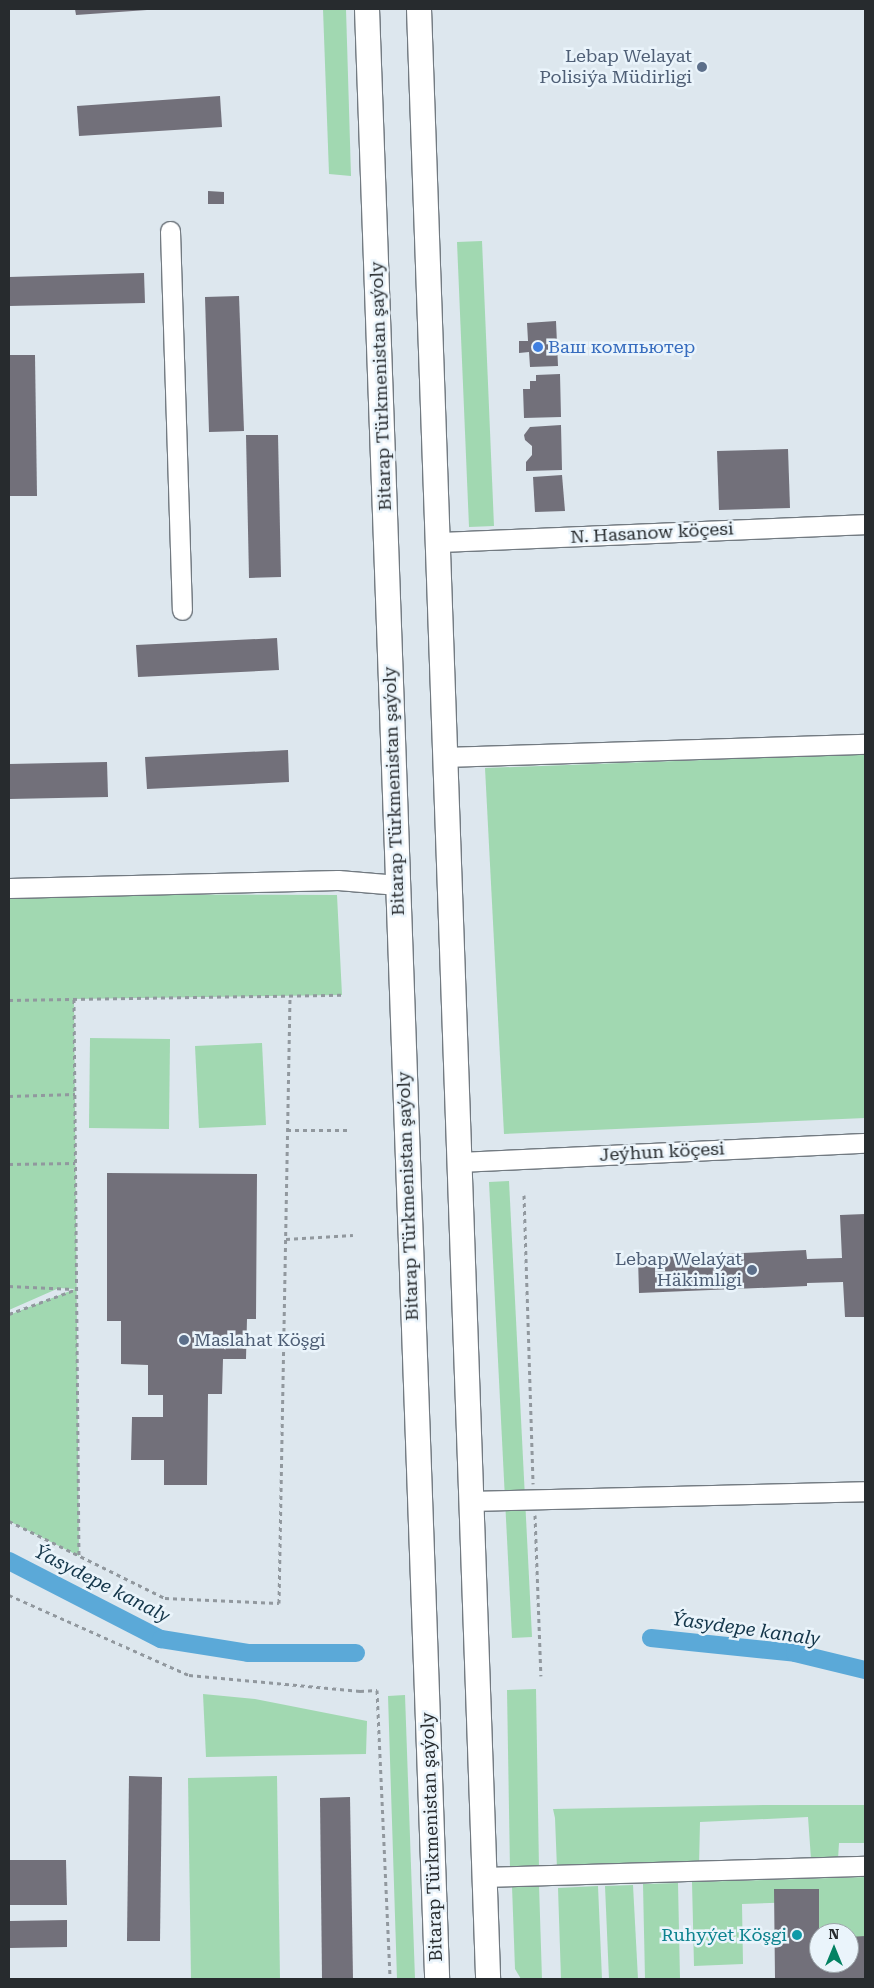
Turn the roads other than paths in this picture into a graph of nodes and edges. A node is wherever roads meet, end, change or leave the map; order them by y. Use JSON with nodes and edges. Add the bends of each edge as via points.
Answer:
{"nodes":[{"id":1,"x":367,"y":9,"type":"edge"},
{"id":2,"x":418,"y":9,"type":"edge"},
{"id":3,"x":170,"y":231,"type":"dead end"},
{"id":4,"x":865,"y":524,"type":"edge"},
{"id":5,"x":438,"y":542,"type":"junction"},
{"id":6,"x":182,"y":610,"type":"dead end"},
{"id":7,"x":865,"y":744,"type":"edge"},
{"id":8,"x":445,"y":756,"type":"junction"},
{"id":9,"x":398,"y":885,"type":"junction"},
{"id":10,"x":9,"y":888,"type":"edge"},
{"id":11,"x":865,"y":1143,"type":"edge"},
{"id":12,"x":458,"y":1162,"type":"junction"},
{"id":13,"x":865,"y":1490,"type":"edge"},
{"id":14,"x":469,"y":1502,"type":"junction"},
{"id":15,"x":865,"y":1866,"type":"edge"},
{"id":16,"x":484,"y":1877,"type":"junction"},
{"id":17,"x":437,"y":1979,"type":"edge"},
{"id":18,"x":488,"y":1979,"type":"edge"}],
"edges":[{"from":1,"to":9,"type":"main road","name":"Bitarap Türkmenistan şaýoly"},
{"from":2,"to":5,"type":"main road"},
{"from":3,"to":6,"type":"street"},
{"from":4,"to":5,"type":"street","name":"N. Hasanow köçesi"},
{"from":5,"to":8,"type":"main road"},
{"from":7,"to":8,"type":"street"},
{"from":8,"to":12,"type":"main road"},
{"from":9,"to":10,"type":"street","via":[[338,880]]},
{"from":9,"to":17,"type":"main road","name":"Bitarap Türkmenistan şaýoly"},
{"from":11,"to":12,"type":"street","name":"Jeýhun köçesi"},
{"from":12,"to":14,"type":"main road"},
{"from":13,"to":14,"type":"street"},
{"from":14,"to":16,"type":"main road"},
{"from":15,"to":16,"type":"street"},
{"from":16,"to":18,"type":"main road"}]}
